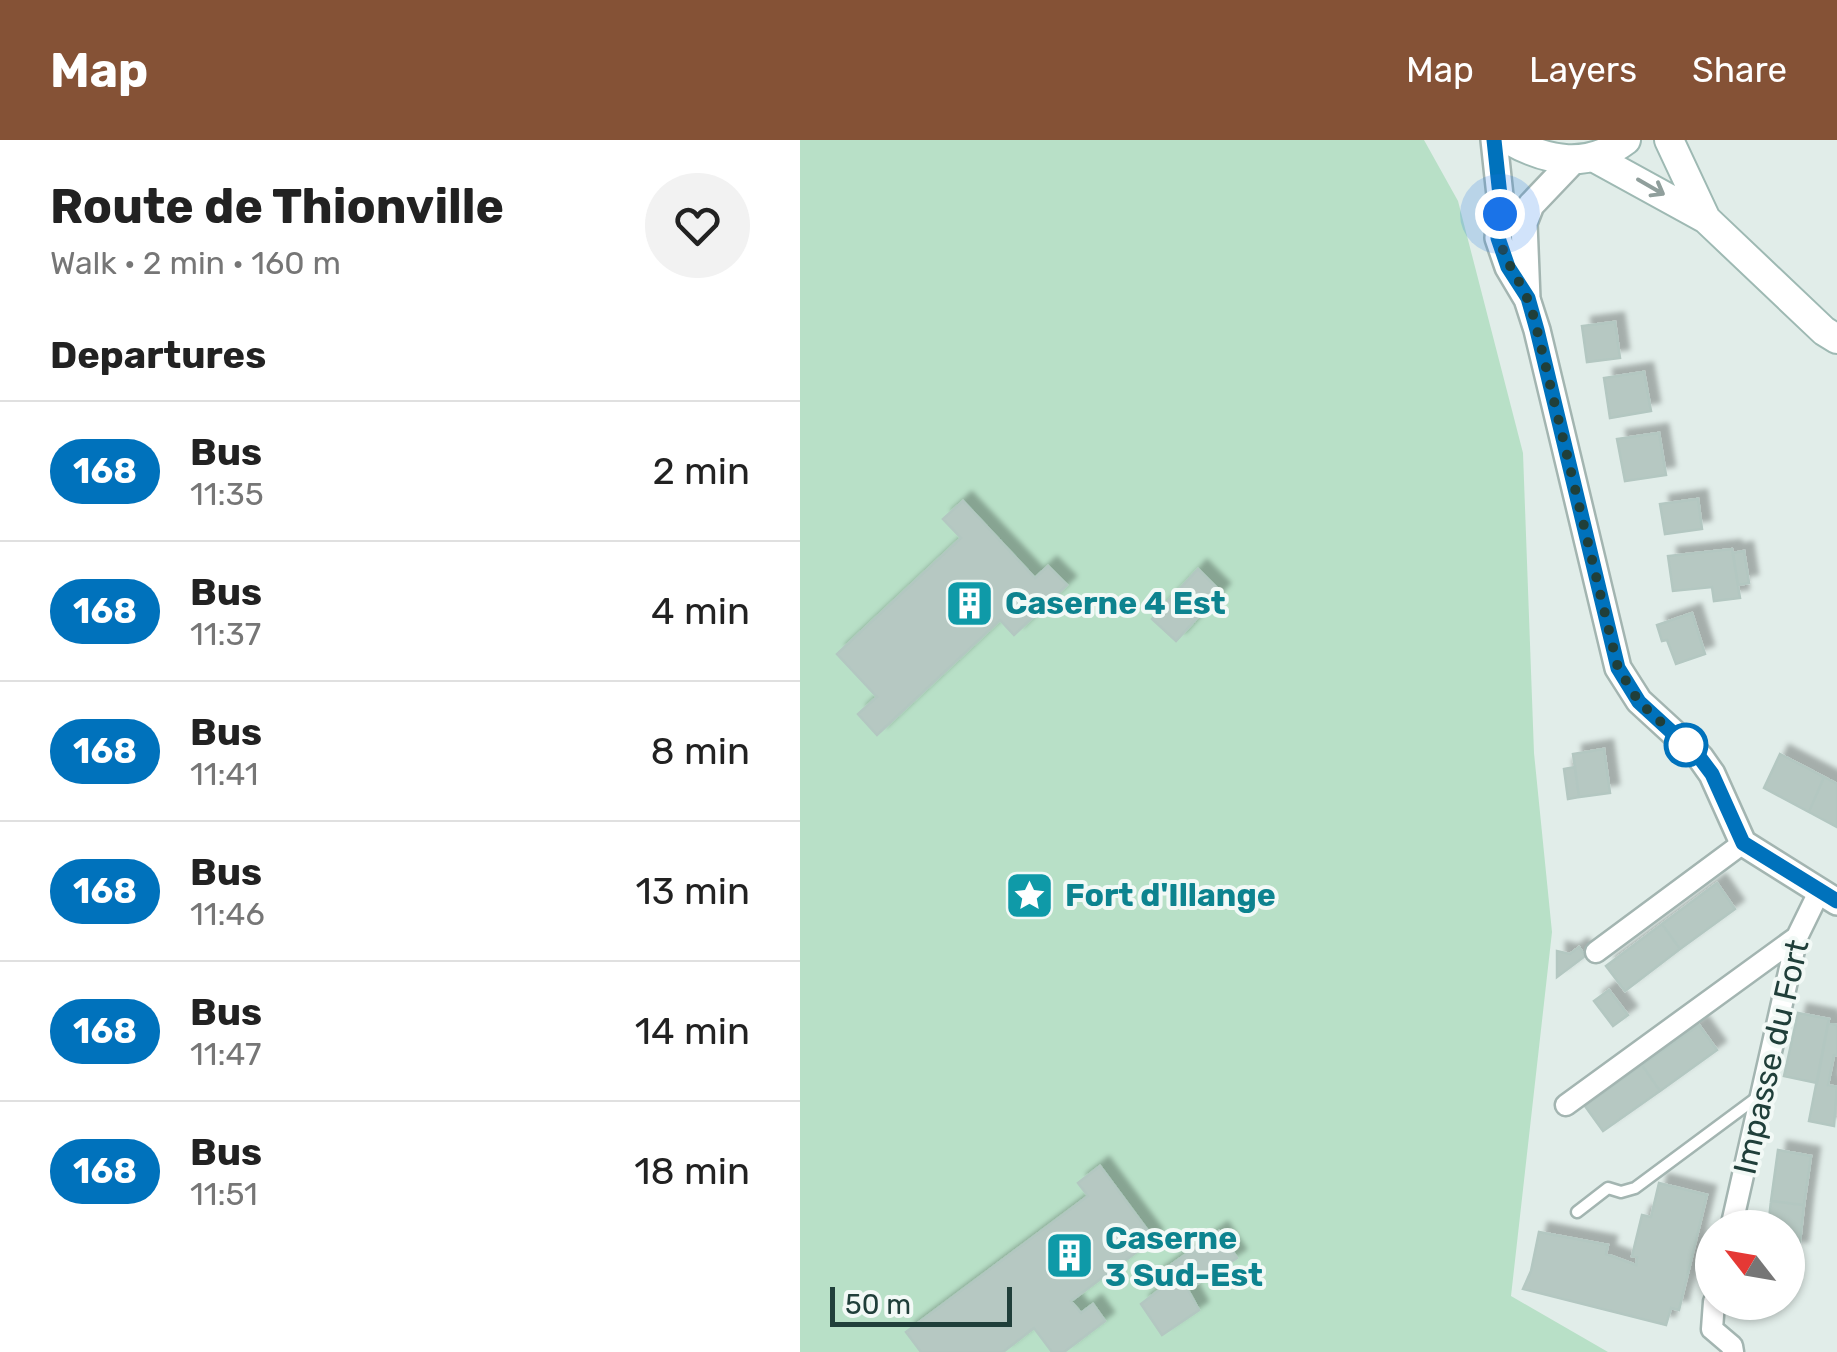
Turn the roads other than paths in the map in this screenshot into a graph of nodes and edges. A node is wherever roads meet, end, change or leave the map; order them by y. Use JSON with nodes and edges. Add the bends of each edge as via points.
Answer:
{"nodes":[{"id":1,"x":1494,"y":140,"type":"edge"},
{"id":2,"x":1509,"y":140,"type":"edge"},
{"id":3,"x":1626,"y":140,"type":"edge"},
{"id":4,"x":1668,"y":140,"type":"edge"},
{"id":5,"x":1584,"y":160,"type":"junction"},
{"id":6,"x":1706,"y":219,"type":"junction"},
{"id":7,"x":1528,"y":298,"type":"junction"},
{"id":8,"x":1837,"y":339,"type":"edge"},
{"id":9,"x":1743,"y":843,"type":"junction"},
{"id":10,"x":1829,"y":896,"type":"edge"},
{"id":11,"x":1797,"y":936,"type":"junction"},
{"id":12,"x":1596,"y":952,"type":"dead end"},
{"id":13,"x":1760,"y":1096,"type":"junction"},
{"id":14,"x":1566,"y":1104,"type":"dead end"},
{"id":15,"x":1735,"y":1210,"type":"edge"},
{"id":16,"x":1576,"y":1212,"type":"dead end"},
{"id":17,"x":1713,"y":1320,"type":"edge"},
{"id":18,"x":1733,"y":1352,"type":"edge"}],
"edges":[{"from":1,"to":7,"type":"street","via":[[1498,238]]},
{"from":2,"to":5,"type":"main road","via":[[1530,152]]},
{"from":3,"to":5,"type":"main road"},
{"from":4,"to":6,"type":"main road"},
{"from":5,"to":6,"type":"main road","one_way":true},
{"from":5,"to":7,"type":"street","via":[[1531,204],[1524,223]]},
{"from":6,"to":8,"type":"main road"},
{"from":7,"to":9,"type":"street","via":[[1618,668],[1639,702],[1712,774]]},
{"from":9,"to":10,"type":"street"},
{"from":9,"to":12,"type":"street"},
{"from":10,"to":11,"type":"street","name":"Impasse du Fort"},
{"from":11,"to":13,"type":"street","name":"Impasse du Fort"},
{"from":11,"to":14,"type":"street"},
{"from":13,"to":15,"type":"street","name":"Impasse du Fort"},
{"from":13,"to":16,"type":"lane","via":[[1635,1188],[1608,1188]]},
{"from":17,"to":18,"type":"street","via":[[1712,1329]]}]}
